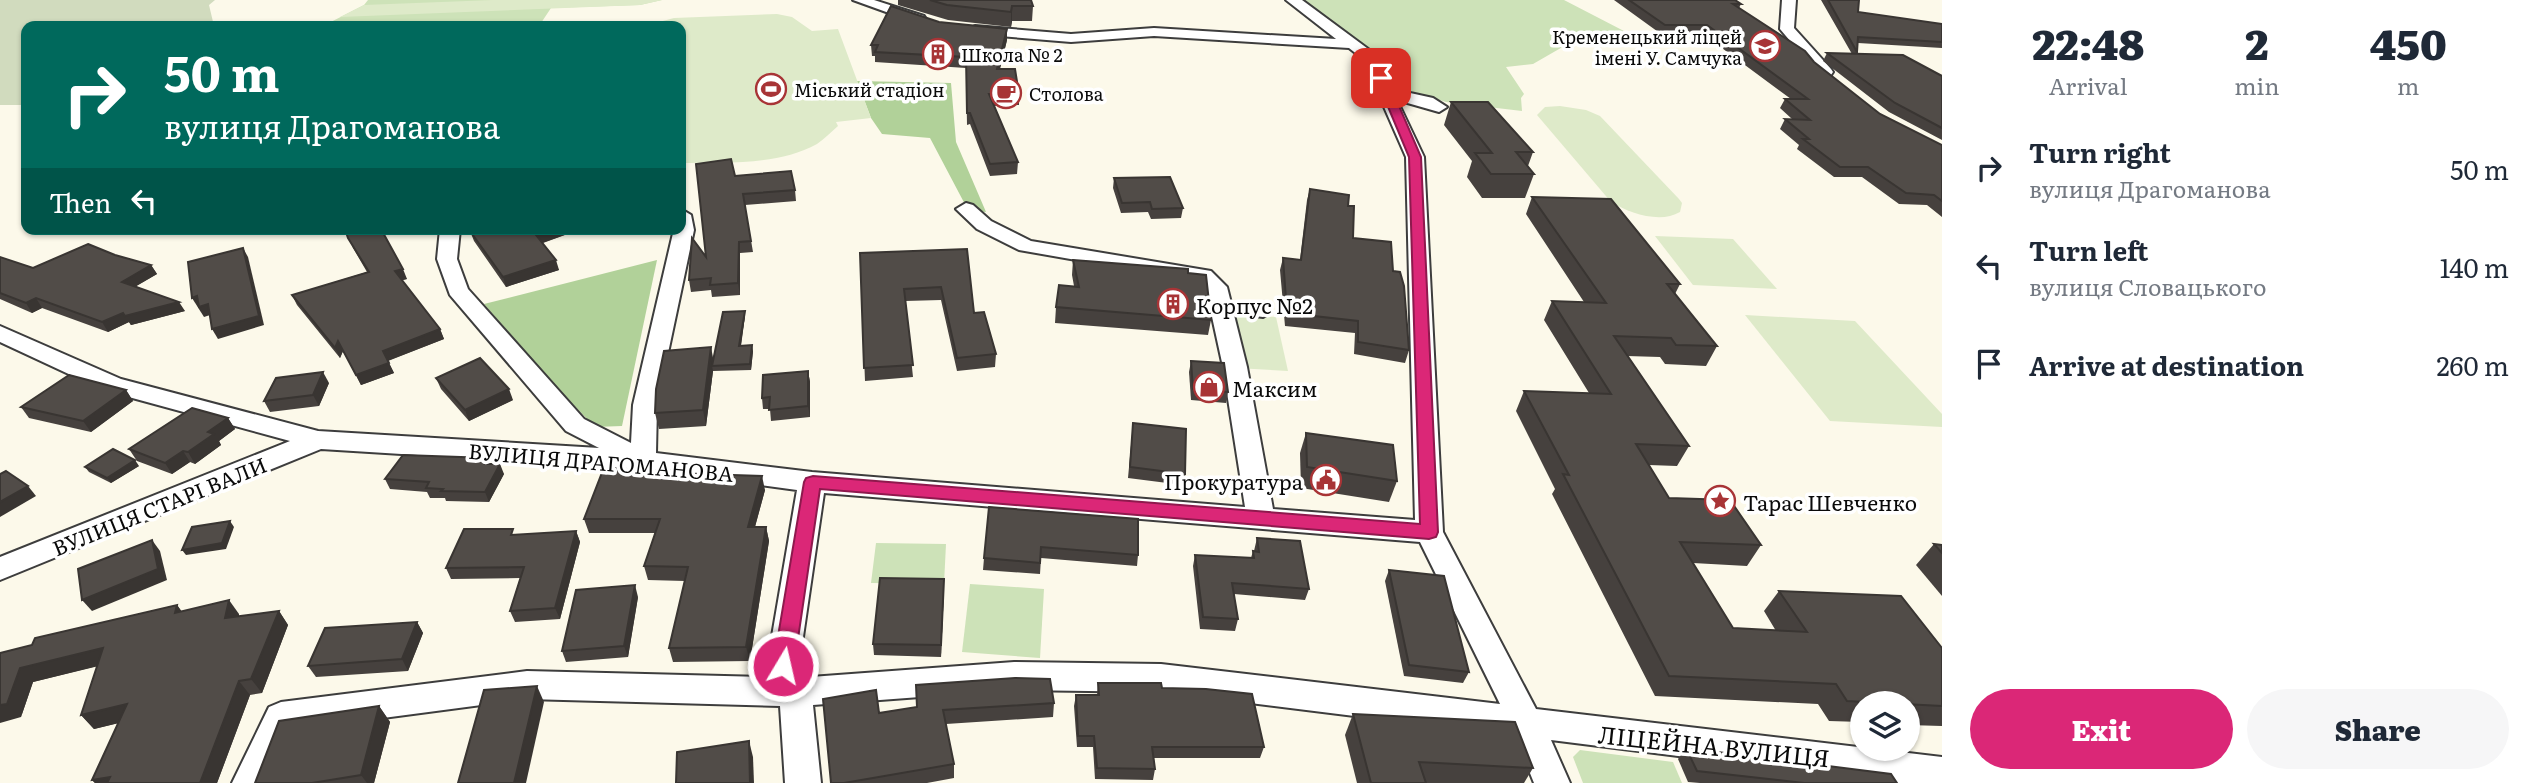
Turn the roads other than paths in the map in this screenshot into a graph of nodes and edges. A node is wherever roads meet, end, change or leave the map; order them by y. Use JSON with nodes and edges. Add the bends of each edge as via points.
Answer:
{"nodes":[{"id":1,"x":860,"y":0,"type":"edge"},
{"id":2,"x":1293,"y":0,"type":"edge"},
{"id":3,"x":1785,"y":0,"type":"edge"},
{"id":4,"x":936,"y":24,"type":"edge"},
{"id":5,"x":957,"y":28,"type":"edge"},
{"id":6,"x":1353,"y":44,"type":"junction"},
{"id":7,"x":1835,"y":80,"type":"edge"},
{"id":8,"x":1388,"y":93,"type":"junction"},
{"id":9,"x":1439,"y":107,"type":"dead end"},
{"id":10,"x":966,"y":209,"type":"dead end"},
{"id":11,"x":449,"y":235,"type":"edge"},
{"id":12,"x":683,"y":235,"type":"edge"},
{"id":13,"x":1219,"y":307,"type":"junction"},
{"id":14,"x":1263,"y":312,"type":"dead end"},
{"id":15,"x":0,"y":333,"type":"edge"},
{"id":16,"x":318,"y":440,"type":"junction"},
{"id":17,"x":643,"y":460,"type":"junction"},
{"id":18,"x":813,"y":482,"type":"junction"},
{"id":19,"x":1261,"y":519,"type":"junction"},
{"id":20,"x":1429,"y":532,"type":"junction"},
{"id":21,"x":0,"y":569,"type":"edge"},
{"id":22,"x":787,"y":692,"type":"junction"},
{"id":23,"x":1527,"y":724,"type":"junction"},
{"id":24,"x":1942,"y":773,"type":"edge"},
{"id":25,"x":250,"y":783,"type":"edge"},
{"id":26,"x":803,"y":783,"type":"edge"},
{"id":27,"x":1552,"y":783,"type":"edge"}],
"edges":[{"from":1,"to":4,"type":"street"},
{"from":2,"to":6,"type":"street"},
{"from":3,"to":7,"type":"street","via":[[1787,29],[1816,66]]},
{"from":5,"to":6,"type":"street","via":[[1071,38],[1154,32]]},
{"from":6,"to":8,"type":"street","via":[[1375,63]]},
{"from":8,"to":9,"type":"street"},
{"from":8,"to":20,"type":"street","via":[[1415,157]]},
{"from":10,"to":13,"type":"street","via":[[984,225],[1026,246],[1203,276],[1216,287]]},
{"from":11,"to":17,"type":"street","via":[[447,259],[458,290],[481,319],[575,425]]},
{"from":12,"to":17,"type":"street","via":[[645,405]]},
{"from":13,"to":14,"type":"street"},
{"from":13,"to":19,"type":"street","via":[[1235,368]]},
{"from":15,"to":16,"type":"street","name":"ВУЛИЦЯ ДРАГОМАНОВА","via":[[112,385]]},
{"from":16,"to":17,"type":"street","name":"ВУЛИЦЯ ДРАГОМАНОВА"},
{"from":16,"to":21,"type":"street","name":"ВУЛИЦЯ СТАРІ ВАЛИ"},
{"from":17,"to":18,"type":"street","name":"ВУЛИЦЯ ДРАГОМАНОВА"},
{"from":18,"to":19,"type":"street","name":"ВУЛИЦЯ ДРАГОМАНОВА"},
{"from":18,"to":22,"type":"street"},
{"from":19,"to":20,"type":"street","name":"ВУЛИЦЯ ДРАГОМАНОВА"},
{"from":20,"to":23,"type":"street"},
{"from":22,"to":23,"type":"street","name":"ЛІЦЕЙНА ВУЛИЦЯ","via":[[1014,676],[1161,678]]},
{"from":22,"to":25,"type":"street","name":"ЛІЦЕЙНА ВУЛИЦЯ","via":[[527,685],[281,718]]},
{"from":22,"to":26,"type":"street"},
{"from":23,"to":24,"type":"street","name":"ЛІЦЕЙНА ВУЛИЦЯ"},
{"from":23,"to":27,"type":"street"}]}
